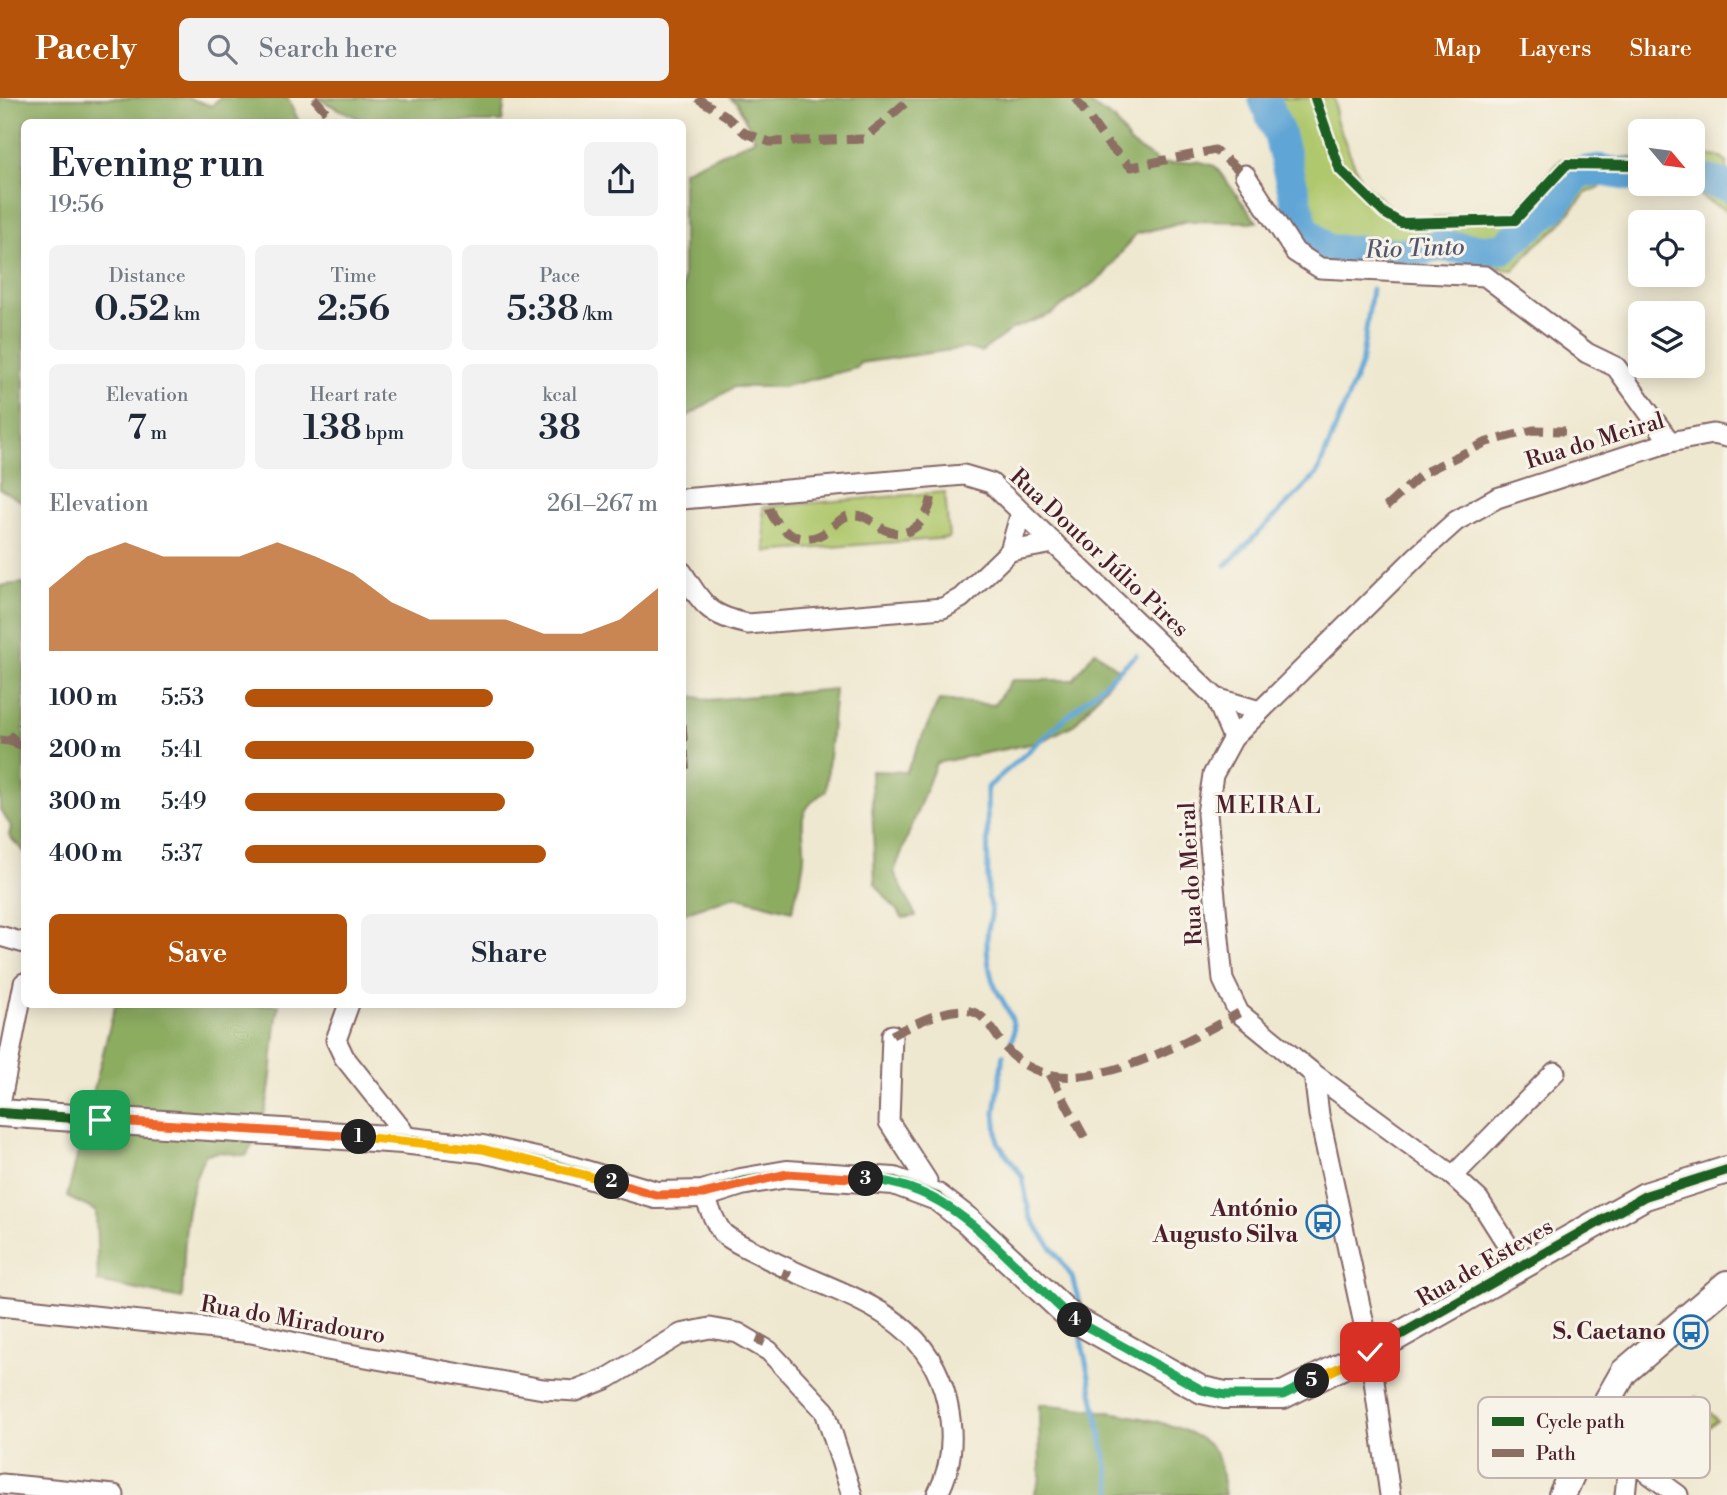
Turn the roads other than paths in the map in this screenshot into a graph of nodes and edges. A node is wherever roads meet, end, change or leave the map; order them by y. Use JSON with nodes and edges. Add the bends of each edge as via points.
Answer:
{"nodes":[{"id":1,"x":1245,"y":175,"type":"dead end"},
{"id":2,"x":1727,"y":437,"type":"edge"},
{"id":3,"x":1670,"y":442,"type":"junction"},
{"id":4,"x":686,"y":499,"type":"edge"},
{"id":5,"x":1021,"y":512,"type":"junction"},
{"id":6,"x":1054,"y":543,"type":"junction"},
{"id":7,"x":1010,"y":551,"type":"junction"},
{"id":8,"x":686,"y":578,"type":"edge"},
{"id":9,"x":1216,"y":698,"type":"junction"},
{"id":10,"x":1260,"y":711,"type":"junction"},
{"id":11,"x":1233,"y":738,"type":"junction"},
{"id":12,"x":0,"y":936,"type":"edge"},
{"id":13,"x":21,"y":942,"type":"edge"},
{"id":14,"x":21,"y":998,"type":"edge"},
{"id":15,"x":348,"y":1008,"type":"edge"},
{"id":16,"x":892,"y":1035,"type":"dead end"},
{"id":17,"x":1555,"y":1072,"type":"dead end"},
{"id":18,"x":1314,"y":1074,"type":"junction"},
{"id":19,"x":0,"y":1104,"type":"edge"},
{"id":20,"x":0,"y":1113,"type":"edge"},
{"id":21,"x":402,"y":1140,"type":"junction"},
{"id":22,"x":1727,"y":1170,"type":"edge"},
{"id":23,"x":1453,"y":1176,"type":"junction"},
{"id":24,"x":922,"y":1192,"type":"junction"},
{"id":25,"x":703,"y":1194,"type":"junction"},
{"id":26,"x":1521,"y":1266,"type":"junction"},
{"id":27,"x":1727,"y":1284,"type":"edge"},
{"id":28,"x":0,"y":1306,"type":"edge"},
{"id":29,"x":1370,"y":1352,"type":"junction"},
{"id":30,"x":1609,"y":1397,"type":"edge"},
{"id":31,"x":1569,"y":1478,"type":"edge"},
{"id":32,"x":1655,"y":1478,"type":"edge"},
{"id":33,"x":1,"y":1486,"type":"edge"},
{"id":34,"x":114,"y":1495,"type":"edge"},
{"id":35,"x":852,"y":1495,"type":"edge"},
{"id":36,"x":937,"y":1495,"type":"edge"},
{"id":37,"x":1390,"y":1495,"type":"edge"},
{"id":38,"x":1562,"y":1495,"type":"edge"},
{"id":39,"x":1678,"y":1495,"type":"edge"}],
"edges":[{"from":1,"to":3,"type":"street","via":[[1295,252],[1320,268],[1485,276],[1587,353],[1616,367]]},
{"from":2,"to":3,"type":"street","name":"Rua do Meiral"},
{"from":3,"to":10,"type":"street","name":"Rua do Meiral","via":[[1497,498],[1457,521]]},
{"from":4,"to":5,"type":"street","name":"Rua Doutor Júlio Pires","via":[[964,475],[992,483]]},
{"from":5,"to":6,"type":"street","name":"Rua Doutor Júlio Pires"},
{"from":5,"to":7,"type":"street"},
{"from":6,"to":7,"type":"street"},
{"from":6,"to":9,"type":"street","name":"Rua Doutor Júlio Pires"},
{"from":7,"to":8,"type":"street","via":[[961,598],[943,608],[748,624],[706,610]]},
{"from":9,"to":10,"type":"street","name":"Rua Doutor Júlio Pires"},
{"from":9,"to":11,"type":"street","name":"Rua Doutor Júlio Pires"},
{"from":10,"to":11,"type":"street","name":"Rua do Meiral"},
{"from":11,"to":18,"type":"street","name":"Rua do Meiral","via":[[1213,775],[1207,814],[1223,980],[1239,1013]]},
{"from":12,"to":13,"type":"street"},
{"from":14,"to":19,"type":"street"},
{"from":15,"to":21,"type":"street","via":[[337,1040],[344,1057],[402,1130]]},
{"from":16,"to":24,"type":"street","via":[[889,1122],[927,1181]]},
{"from":17,"to":23,"type":"street"},
{"from":18,"to":23,"type":"street","name":"Rua do Meiral"},
{"from":18,"to":29,"type":"street"},
{"from":20,"to":21,"type":"street","name":"Rua de Esteves"},
{"from":21,"to":25,"type":"street","name":"Rua de Esteves","via":[[482,1149],[656,1195]]},
{"from":22,"to":26,"type":"street","name":"Rua de Esteves","via":[[1645,1196]]},
{"from":23,"to":26,"type":"street","name":"Rua do Meiral","via":[[1479,1200]]},
{"from":24,"to":25,"type":"street","name":"Rua de Esteves","via":[[894,1181],[787,1174]]},
{"from":24,"to":29,"type":"street","name":"Rua de Esteves","via":[[968,1222],[1072,1318],[1202,1390],[1225,1395],[1283,1395]]},
{"from":25,"to":36,"type":"street","via":[[723,1233],[788,1270],[874,1305],[914,1334],[942,1379],[953,1431],[944,1482]]},
{"from":26,"to":29,"type":"street","name":"Rua de Esteves"},
{"from":27,"to":30,"type":"street","via":[[1624,1372]]},
{"from":28,"to":35,"type":"street","name":"Rua do Miradouro","via":[[252,1333],[502,1382],[576,1391],[608,1378],[681,1334],[710,1328],[738,1332],[769,1352],[825,1410]]},
{"from":29,"to":37,"type":"street"},
{"from":31,"to":38,"type":"street"},
{"from":32,"to":39,"type":"street"},
{"from":33,"to":34,"type":"street"}]}
